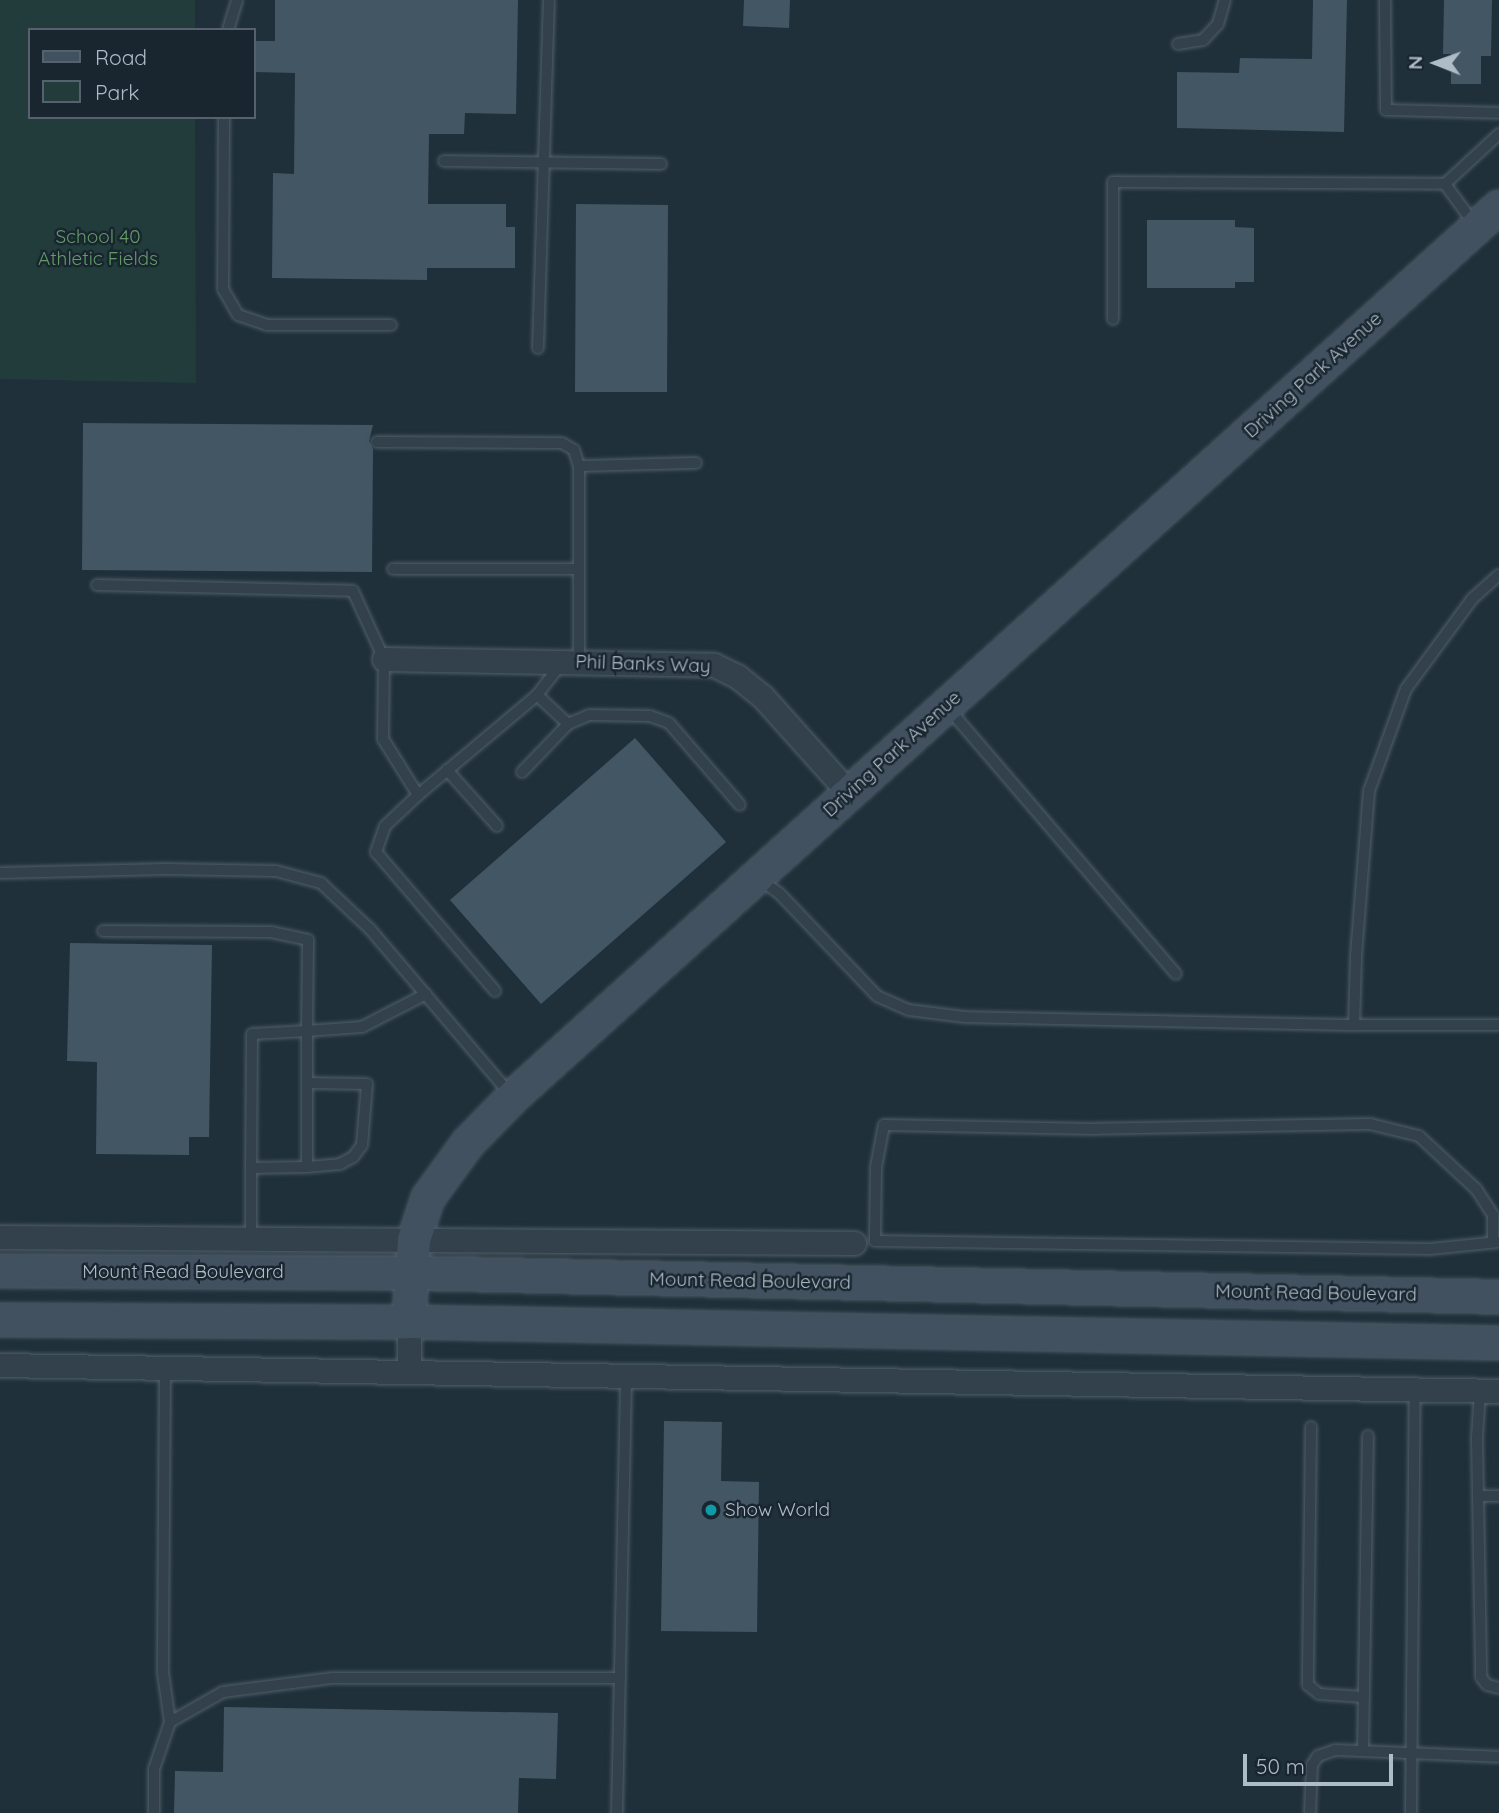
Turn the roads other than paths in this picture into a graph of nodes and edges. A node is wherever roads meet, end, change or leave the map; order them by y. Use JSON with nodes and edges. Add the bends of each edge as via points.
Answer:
{"nodes":[{"id":1,"x":237,"y":0,"type":"edge"},
{"id":2,"x":549,"y":0,"type":"edge"},
{"id":3,"x":1225,"y":0,"type":"edge"},
{"id":4,"x":1385,"y":0,"type":"edge"},
{"id":5,"x":229,"y":28,"type":"edge"},
{"id":6,"x":1178,"y":44,"type":"dead end"},
{"id":7,"x":1499,"y":113,"type":"edge"},
{"id":8,"x":224,"y":119,"type":"edge"},
{"id":9,"x":1499,"y":134,"type":"edge"},
{"id":10,"x":444,"y":161,"type":"dead end"},
{"id":11,"x":544,"y":164,"type":"junction"},
{"id":12,"x":661,"y":164,"type":"dead end"},
{"id":13,"x":1445,"y":184,"type":"junction"},
{"id":14,"x":1488,"y":217,"type":"edge"},
{"id":15,"x":1113,"y":319,"type":"dead end"},
{"id":16,"x":391,"y":325,"type":"dead end"},
{"id":17,"x":538,"y":348,"type":"dead end"},
{"id":18,"x":377,"y":442,"type":"dead end"},
{"id":19,"x":695,"y":463,"type":"dead end"},
{"id":20,"x":579,"y":466,"type":"junction"},
{"id":21,"x":393,"y":569,"type":"dead end"},
{"id":22,"x":579,"y":569,"type":"junction"},
{"id":23,"x":1499,"y":575,"type":"edge"},
{"id":24,"x":97,"y":585,"type":"dead end"},
{"id":25,"x":384,"y":659,"type":"junction"},
{"id":26,"x":572,"y":661,"type":"junction"},
{"id":27,"x":537,"y":695,"type":"junction"},
{"id":28,"x":946,"y":706,"type":"junction"},
{"id":29,"x":568,"y":724,"type":"junction"},
{"id":30,"x":447,"y":770,"type":"junction"},
{"id":31,"x":522,"y":772,"type":"dead end"},
{"id":32,"x":849,"y":793,"type":"junction"},
{"id":33,"x":418,"y":794,"type":"junction"},
{"id":34,"x":740,"y":804,"type":"dead end"},
{"id":35,"x":497,"y":825,"type":"dead end"},
{"id":36,"x":0,"y":873,"type":"edge"},
{"id":37,"x":757,"y":877,"type":"junction"},
{"id":38,"x":103,"y":931,"type":"dead end"},
{"id":39,"x":1177,"y":974,"type":"dead end"},
{"id":40,"x":495,"y":991,"type":"dead end"},
{"id":41,"x":426,"y":994,"type":"junction"},
{"id":42,"x":1354,"y":1025,"type":"junction"},
{"id":43,"x":1499,"y":1025,"type":"edge"},
{"id":44,"x":307,"y":1031,"type":"junction"},
{"id":45,"x":307,"y":1083,"type":"junction"},
{"id":46,"x":513,"y":1097,"type":"junction"},
{"id":47,"x":307,"y":1167,"type":"junction"},
{"id":48,"x":251,"y":1168,"type":"junction"},
{"id":49,"x":0,"y":1237,"type":"edge"},
{"id":50,"x":414,"y":1240,"type":"junction"},
{"id":51,"x":251,"y":1241,"type":"junction"},
{"id":52,"x":865,"y":1242,"type":"junction"},
{"id":53,"x":1496,"y":1242,"type":"edge"},
{"id":54,"x":0,"y":1271,"type":"edge"},
{"id":55,"x":410,"y":1273,"type":"junction"},
{"id":56,"x":1499,"y":1297,"type":"edge"},
{"id":57,"x":0,"y":1320,"type":"edge"},
{"id":58,"x":409,"y":1322,"type":"junction"},
{"id":59,"x":1499,"y":1343,"type":"edge"},
{"id":60,"x":0,"y":1364,"type":"edge"},
{"id":61,"x":166,"y":1367,"type":"junction"},
{"id":62,"x":409,"y":1369,"type":"junction"},
{"id":63,"x":626,"y":1374,"type":"junction"},
{"id":64,"x":1415,"y":1389,"type":"junction"},
{"id":65,"x":1489,"y":1391,"type":"edge"},
{"id":66,"x":1311,"y":1427,"type":"dead end"},
{"id":67,"x":1368,"y":1436,"type":"dead end"},
{"id":68,"x":1478,"y":1496,"type":"junction"},
{"id":69,"x":1499,"y":1496,"type":"edge"},
{"id":70,"x":620,"y":1678,"type":"junction"},
{"id":71,"x":1499,"y":1688,"type":"edge"},
{"id":72,"x":1364,"y":1697,"type":"junction"},
{"id":73,"x":170,"y":1722,"type":"junction"},
{"id":74,"x":1363,"y":1751,"type":"junction"},
{"id":75,"x":1411,"y":1753,"type":"junction"},
{"id":76,"x":1499,"y":1757,"type":"edge"},
{"id":77,"x":154,"y":1813,"type":"edge"},
{"id":78,"x":617,"y":1813,"type":"edge"},
{"id":79,"x":1310,"y":1813,"type":"edge"},
{"id":80,"x":1411,"y":1813,"type":"edge"}],
"edges":[{"from":1,"to":5,"type":"lane"},
{"from":2,"to":11,"type":"lane"},
{"from":3,"to":6,"type":"lane","via":[[1218,24],[1203,40]]},
{"from":4,"to":7,"type":"lane","via":[[1386,110]]},
{"from":8,"to":16,"type":"lane","via":[[223,289],[238,315],[267,325]]},
{"from":9,"to":13,"type":"lane"},
{"from":10,"to":11,"type":"lane"},
{"from":11,"to":12,"type":"lane"},
{"from":11,"to":17,"type":"lane"},
{"from":13,"to":14,"type":"lane"},
{"from":13,"to":15,"type":"lane","via":[[1113,182]]},
{"from":14,"to":28,"type":"main road","name":"Driving Park Avenue"},
{"from":18,"to":20,"type":"lane","via":[[562,443],[574,450]]},
{"from":19,"to":20,"type":"lane"},
{"from":20,"to":22,"type":"lane"},
{"from":21,"to":22,"type":"lane"},
{"from":22,"to":26,"type":"lane"},
{"from":23,"to":42,"type":"lane","via":[[1472,599],[1406,689],[1369,791]]},
{"from":24,"to":25,"type":"lane","via":[[353,591]]},
{"from":25,"to":26,"type":"street","name":"Phil Banks Way"},
{"from":25,"to":33,"type":"lane","via":[[383,739]]},
{"from":26,"to":27,"type":"lane"},
{"from":26,"to":32,"type":"street","name":"Phil Banks Way","via":[[687,662],[726,670],[762,696]]},
{"from":27,"to":29,"type":"lane"},
{"from":27,"to":30,"type":"lane"},
{"from":28,"to":32,"type":"main road","name":"Driving Park Avenue"},
{"from":28,"to":39,"type":"lane"},
{"from":29,"to":31,"type":"lane"},
{"from":29,"to":34,"type":"lane","via":[[589,715],[650,716],[669,723]]},
{"from":30,"to":33,"type":"lane"},
{"from":30,"to":35,"type":"lane"},
{"from":32,"to":37,"type":"main road","name":"Driving Park Avenue"},
{"from":33,"to":40,"type":"lane","via":[[385,825],[376,852]]},
{"from":36,"to":41,"type":"lane","via":[[276,871],[321,883],[370,929]]},
{"from":37,"to":42,"type":"lane","via":[[779,893],[877,996],[909,1010],[965,1017]]},
{"from":37,"to":46,"type":"main road","name":"Driving Park Avenue"},
{"from":38,"to":44,"type":"lane","via":[[271,932],[308,940]]},
{"from":41,"to":44,"type":"lane","via":[[362,1027]]},
{"from":41,"to":46,"type":"lane"},
{"from":42,"to":43,"type":"lane"},
{"from":44,"to":45,"type":"lane"},
{"from":44,"to":48,"type":"lane","via":[[251,1034]]},
{"from":45,"to":47,"type":"lane"},
{"from":45,"to":47,"type":"lane","via":[[367,1084],[362,1145],[340,1164]]},
{"from":46,"to":50,"type":"main road","name":"Driving Park Avenue","via":[[442,1175],[428,1198]]},
{"from":47,"to":48,"type":"lane"},
{"from":48,"to":51,"type":"lane"},
{"from":49,"to":51,"type":"street","name":"Mount Read Boulevard"},
{"from":50,"to":51,"type":"street","name":"Mount Read Boulevard"},
{"from":50,"to":52,"type":"street","name":"Mount Read Boulevard"},
{"from":50,"to":55,"type":"main road","name":"Driving Park Avenue"},
{"from":52,"to":53,"type":"lane","via":[[1430,1249]]},
{"from":52,"to":53,"type":"lane","via":[[884,1125],[1094,1129],[1370,1124],[1419,1136],[1476,1189],[1493,1215]]},
{"from":54,"to":55,"type":"main road","name":"Mount Read Boulevard"},
{"from":55,"to":56,"type":"main road","name":"Mount Read Boulevard"},
{"from":55,"to":58,"type":"main road","name":"Driving Park Avenue"},
{"from":57,"to":58,"type":"main road"},
{"from":58,"to":59,"type":"main road"},
{"from":58,"to":62,"type":"street","name":"Driving Park Avenue"},
{"from":60,"to":61,"type":"street"},
{"from":61,"to":62,"type":"street"},
{"from":61,"to":73,"type":"lane","via":[[163,1673]]},
{"from":62,"to":63,"type":"street"},
{"from":63,"to":64,"type":"street"},
{"from":63,"to":70,"type":"lane"},
{"from":64,"to":65,"type":"street"},
{"from":64,"to":75,"type":"lane"},
{"from":65,"to":68,"type":"lane"},
{"from":66,"to":72,"type":"lane","via":[[1308,1685],[1319,1694]]},
{"from":67,"to":72,"type":"lane"},
{"from":68,"to":69,"type":"lane"},
{"from":68,"to":71,"type":"lane","via":[[1480,1676],[1487,1685]]},
{"from":70,"to":73,"type":"lane","via":[[333,1678],[223,1692]]},
{"from":70,"to":78,"type":"lane"},
{"from":72,"to":74,"type":"lane"},
{"from":73,"to":77,"type":"lane","via":[[154,1769]]},
{"from":74,"to":75,"type":"lane"},
{"from":74,"to":79,"type":"lane","via":[[1335,1750],[1318,1756],[1312,1765]]},
{"from":75,"to":76,"type":"lane"},
{"from":75,"to":80,"type":"lane"}]}
